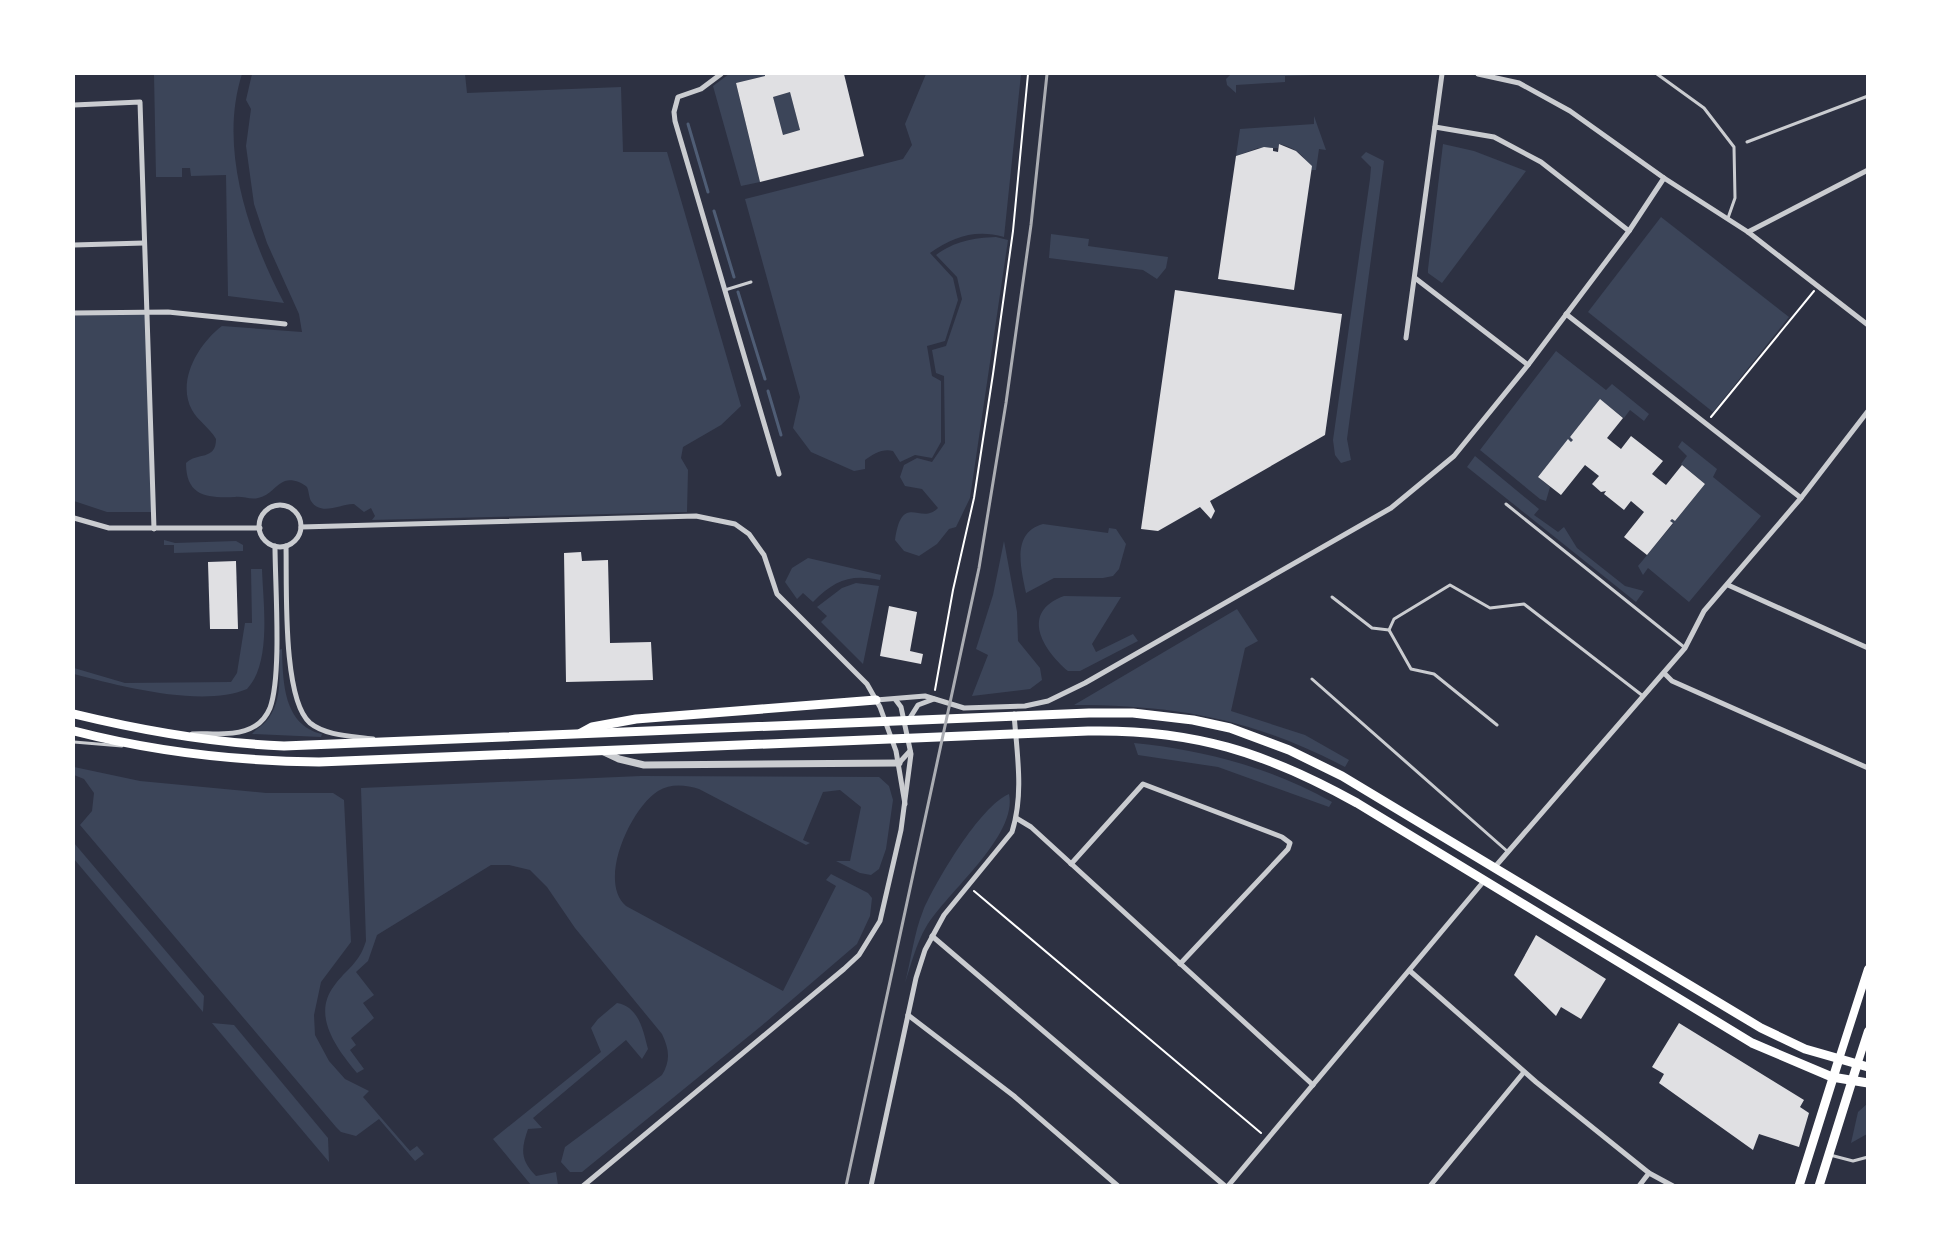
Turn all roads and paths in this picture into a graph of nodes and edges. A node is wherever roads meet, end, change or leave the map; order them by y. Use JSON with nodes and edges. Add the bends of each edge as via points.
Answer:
{"nodes":[{"id":1,"x":721,"y":74,"type":"edge"},
{"id":2,"x":1028,"y":74,"type":"edge"},
{"id":3,"x":1443,"y":74,"type":"edge"},
{"id":4,"x":1478,"y":74,"type":"edge"},
{"id":5,"x":1657,"y":74,"type":"edge"},
{"id":6,"x":1868,"y":96,"type":"edge"},
{"id":7,"x":74,"y":105,"type":"edge"},
{"id":8,"x":1435,"y":127,"type":"junction"},
{"id":9,"x":1747,"y":142,"type":"dead end"},
{"id":10,"x":1868,"y":170,"type":"edge"},
{"id":11,"x":1664,"y":178,"type":"junction"},
{"id":12,"x":1728,"y":218,"type":"junction"},
{"id":13,"x":1629,"y":231,"type":"junction"},
{"id":14,"x":1748,"y":232,"type":"junction"},
{"id":15,"x":144,"y":243,"type":"junction"},
{"id":16,"x":74,"y":245,"type":"edge"},
{"id":17,"x":1415,"y":278,"type":"junction"},
{"id":18,"x":751,"y":282,"type":"dead end"},
{"id":19,"x":1818,"y":285,"type":"junction"},
{"id":20,"x":725,"y":290,"type":"junction"},
{"id":21,"x":147,"y":312,"type":"junction"},
{"id":22,"x":74,"y":313,"type":"edge"},
{"id":23,"x":1566,"y":314,"type":"junction"},
{"id":24,"x":285,"y":324,"type":"dead end"},
{"id":25,"x":1868,"y":325,"type":"edge"},
{"id":26,"x":1406,"y":338,"type":"dead end"},
{"id":27,"x":1528,"y":365,"type":"junction"},
{"id":28,"x":1868,"y":411,"type":"edge"},
{"id":29,"x":1706,"y":424,"type":"junction"},
{"id":30,"x":779,"y":474,"type":"dead end"},
{"id":31,"x":1801,"y":498,"type":"junction"},
{"id":32,"x":1506,"y":504,"type":"dead end"},
{"id":33,"x":74,"y":518,"type":"edge"},
{"id":34,"x":301,"y":527,"type":"junction"},
{"id":35,"x":260,"y":528,"type":"junction"},
{"id":36,"x":154,"y":529,"type":"junction"},
{"id":37,"x":275,"y":546,"type":"junction"},
{"id":38,"x":286,"y":546,"type":"junction"},
{"id":39,"x":1728,"y":585,"type":"junction"},
{"id":40,"x":1332,"y":597,"type":"dead end"},
{"id":41,"x":1389,"y":630,"type":"junction"},
{"id":42,"x":1685,"y":648,"type":"junction"},
{"id":43,"x":1868,"y":648,"type":"edge"},
{"id":44,"x":1664,"y":673,"type":"junction"},
{"id":45,"x":1312,"y":679,"type":"dead end"},
{"id":46,"x":1643,"y":696,"type":"junction"},
{"id":47,"x":895,"y":699,"type":"junction"},
{"id":48,"x":934,"y":699,"type":"junction"},
{"id":49,"x":876,"y":700,"type":"junction"},
{"id":50,"x":1014,"y":706,"type":"junction"},
{"id":51,"x":74,"y":714,"type":"edge"},
{"id":52,"x":1497,"y":725,"type":"dead end"},
{"id":53,"x":74,"y":731,"type":"edge"},
{"id":54,"x":907,"y":731,"type":"junction"},
{"id":55,"x":161,"y":734,"type":"junction"},
{"id":56,"x":579,"y":734,"type":"junction"},
{"id":57,"x":74,"y":742,"type":"edge"},
{"id":58,"x":395,"y":742,"type":"junction"},
{"id":59,"x":910,"y":747,"type":"junction"},
{"id":60,"x":150,"y":748,"type":"junction"},
{"id":61,"x":602,"y":750,"type":"junction"},
{"id":62,"x":898,"y":763,"type":"junction"},
{"id":63,"x":1868,"y":768,"type":"edge"},
{"id":64,"x":905,"y":804,"type":"junction"},
{"id":65,"x":1016,"y":818,"type":"junction"},
{"id":66,"x":1507,"y":851,"type":"junction"},
{"id":67,"x":1071,"y":864,"type":"junction"},
{"id":68,"x":1494,"y":868,"type":"junction"},
{"id":69,"x":1484,"y":881,"type":"junction"},
{"id":70,"x":968,"y":885,"type":"junction"},
{"id":71,"x":932,"y":936,"type":"junction"},
{"id":72,"x":1180,"y":964,"type":"junction"},
{"id":73,"x":1868,"y":969,"type":"edge"},
{"id":74,"x":1410,"y":971,"type":"junction"},
{"id":75,"x":908,"y":1015,"type":"junction"},
{"id":76,"x":1868,"y":1031,"type":"edge"},
{"id":77,"x":1839,"y":1059,"type":"junction"},
{"id":78,"x":1857,"y":1065,"type":"junction"},
{"id":79,"x":1868,"y":1067,"type":"edge"},
{"id":80,"x":1524,"y":1072,"type":"junction"},
{"id":81,"x":1832,"y":1077,"type":"junction"},
{"id":82,"x":1852,"y":1081,"type":"junction"},
{"id":83,"x":1868,"y":1083,"type":"edge"},
{"id":84,"x":1313,"y":1085,"type":"junction"},
{"id":85,"x":1268,"y":1138,"type":"junction"},
{"id":86,"x":1828,"y":1154,"type":"junction"},
{"id":87,"x":1868,"y":1157,"type":"edge"},
{"id":88,"x":1649,"y":1173,"type":"junction"},
{"id":89,"x":583,"y":1185,"type":"edge"},
{"id":90,"x":871,"y":1185,"type":"edge"},
{"id":91,"x":1118,"y":1185,"type":"edge"},
{"id":92,"x":1226,"y":1185,"type":"edge"},
{"id":93,"x":1430,"y":1185,"type":"edge"},
{"id":94,"x":1639,"y":1185,"type":"edge"},
{"id":95,"x":1673,"y":1185,"type":"edge"},
{"id":96,"x":1799,"y":1185,"type":"edge"},
{"id":97,"x":1819,"y":1185,"type":"edge"}],
"edges":[{"from":1,"to":20,"type":"street","via":[[701,89],[681,94],[674,112]]},
{"from":2,"to":48,"type":"path","via":[[1013,231],[993,374],[974,498],[952,590]]},
{"from":3,"to":8,"type":"street"},
{"from":4,"to":11,"type":"street","via":[[1539,92]]},
{"from":5,"to":12,"type":"lane","via":[[1704,108],[1734,147],[1735,198]]},
{"from":6,"to":9,"type":"lane"},
{"from":7,"to":15,"type":"street","via":[[140,102]]},
{"from":8,"to":13,"type":"street","via":[[1494,137],[1541,162]]},
{"from":8,"to":17,"type":"street"},
{"from":10,"to":14,"type":"street"},
{"from":11,"to":12,"type":"street"},
{"from":11,"to":13,"type":"street"},
{"from":12,"to":14,"type":"street"},
{"from":13,"to":23,"type":"street"},
{"from":14,"to":19,"type":"street"},
{"from":15,"to":16,"type":"street"},
{"from":15,"to":21,"type":"street"},
{"from":17,"to":26,"type":"street"},
{"from":17,"to":27,"type":"street"},
{"from":18,"to":20,"type":"lane"},
{"from":19,"to":25,"type":"street"},
{"from":19,"to":29,"type":"path"},
{"from":20,"to":30,"type":"street"},
{"from":21,"to":22,"type":"street"},
{"from":21,"to":24,"type":"street"},
{"from":21,"to":36,"type":"street"},
{"from":23,"to":27,"type":"street"},
{"from":23,"to":29,"type":"street"},
{"from":27,"to":50,"type":"street","via":[[1454,456],[1391,508],[1077,688],[1048,701]]},
{"from":28,"to":31,"type":"street"},
{"from":29,"to":31,"type":"street"},
{"from":31,"to":39,"type":"street"},
{"from":32,"to":42,"type":"lane"},
{"from":33,"to":36,"type":"street","via":[[110,528]]},
{"from":34,"to":35,"type":"street","via":[[298,515],[281,505],[267,510]]},
{"from":34,"to":38,"type":"street","via":[[294,542]]},
{"from":34,"to":49,"type":"street","via":[[716,518],[749,534],[764,555],[777,594],[867,684]]},
{"from":35,"to":36,"type":"street"},
{"from":35,"to":37,"type":"street","via":[[263,538]]},
{"from":37,"to":38,"type":"street"},
{"from":37,"to":55,"type":"street","via":[[275,674],[270,707],[264,718],[254,727],[238,732]]},
{"from":38,"to":58,"type":"street","via":[[290,660],[295,698],[303,716],[318,728],[336,734]]},
{"from":39,"to":42,"type":"street","via":[[1704,612]]},
{"from":39,"to":43,"type":"street"},
{"from":40,"to":41,"type":"lane","via":[[1372,628]]},
{"from":41,"to":46,"type":"lane","via":[[1394,619],[1450,585],[1490,608],[1524,604]]},
{"from":41,"to":52,"type":"lane","via":[[1411,669],[1434,674]]},
{"from":42,"to":44,"type":"street"},
{"from":44,"to":46,"type":"street"},
{"from":44,"to":63,"type":"street","via":[[1672,681]]},
{"from":45,"to":66,"type":"lane"},
{"from":46,"to":66,"type":"street"},
{"from":47,"to":48,"type":"street"},
{"from":47,"to":49,"type":"street"},
{"from":47,"to":54,"type":"street"},
{"from":48,"to":50,"type":"street","via":[[964,708]]},
{"from":48,"to":54,"type":"street","via":[[918,705],[909,718]]},
{"from":49,"to":56,"type":"main road","via":[[636,719],[592,727]]},
{"from":49,"to":62,"type":"street"},
{"from":50,"to":65,"type":"street","via":[[1019,794]]},
{"from":51,"to":55,"type":"main road"},
{"from":53,"to":60,"type":"main road"},
{"from":54,"to":59,"type":"street"},
{"from":55,"to":58,"type":"main road","via":[[230,744],[284,746]]},
{"from":56,"to":58,"type":"main road"},
{"from":56,"to":68,"type":"main road","via":[[1133,713],[1163,716],[1230,728],[1289,750],[1342,776]]},
{"from":57,"to":60,"type":"lane"},
{"from":59,"to":62,"type":"street","via":[[909,756]]},
{"from":59,"to":64,"type":"street"},
{"from":60,"to":61,"type":"main road","via":[[227,759],[319,762]]},
{"from":61,"to":62,"type":"street","via":[[644,765]]},
{"from":61,"to":69,"type":"main road","via":[[1132,730],[1223,744],[1283,765],[1357,802]]},
{"from":62,"to":64,"type":"street"},
{"from":64,"to":89,"type":"street","via":[[880,921],[859,955]]},
{"from":65,"to":67,"type":"street"},
{"from":65,"to":70,"type":"street","via":[[1012,832]]},
{"from":66,"to":68,"type":"street"},
{"from":67,"to":72,"type":"street"},
{"from":67,"to":72,"type":"street","via":[[1143,784],[1290,843]]},
{"from":68,"to":77,"type":"main road","via":[[1761,1028],[1805,1049]]},
{"from":69,"to":74,"type":"street"},
{"from":69,"to":81,"type":"main road","via":[[1721,1024],[1770,1051]]},
{"from":70,"to":71,"type":"street"},
{"from":70,"to":85,"type":"path"},
{"from":71,"to":75,"type":"street","via":[[916,978]]},
{"from":71,"to":92,"type":"street"},
{"from":72,"to":84,"type":"street"},
{"from":73,"to":77,"type":"main road"},
{"from":74,"to":80,"type":"street"},
{"from":74,"to":84,"type":"street"},
{"from":75,"to":90,"type":"street"},
{"from":75,"to":91,"type":"street","via":[[1014,1096]]},
{"from":76,"to":78,"type":"main road"},
{"from":77,"to":78,"type":"main road"},
{"from":77,"to":81,"type":"main road"},
{"from":78,"to":79,"type":"main road"},
{"from":78,"to":82,"type":"main road"},
{"from":80,"to":88,"type":"street"},
{"from":80,"to":93,"type":"street"},
{"from":81,"to":82,"type":"main road"},
{"from":81,"to":96,"type":"main road"},
{"from":82,"to":83,"type":"main road"},
{"from":82,"to":86,"type":"main road"},
{"from":84,"to":85,"type":"street"},
{"from":85,"to":92,"type":"street"},
{"from":86,"to":87,"type":"lane","via":[[1853,1161]]},
{"from":86,"to":97,"type":"main road"},
{"from":88,"to":94,"type":"street"},
{"from":88,"to":95,"type":"street"}]}
